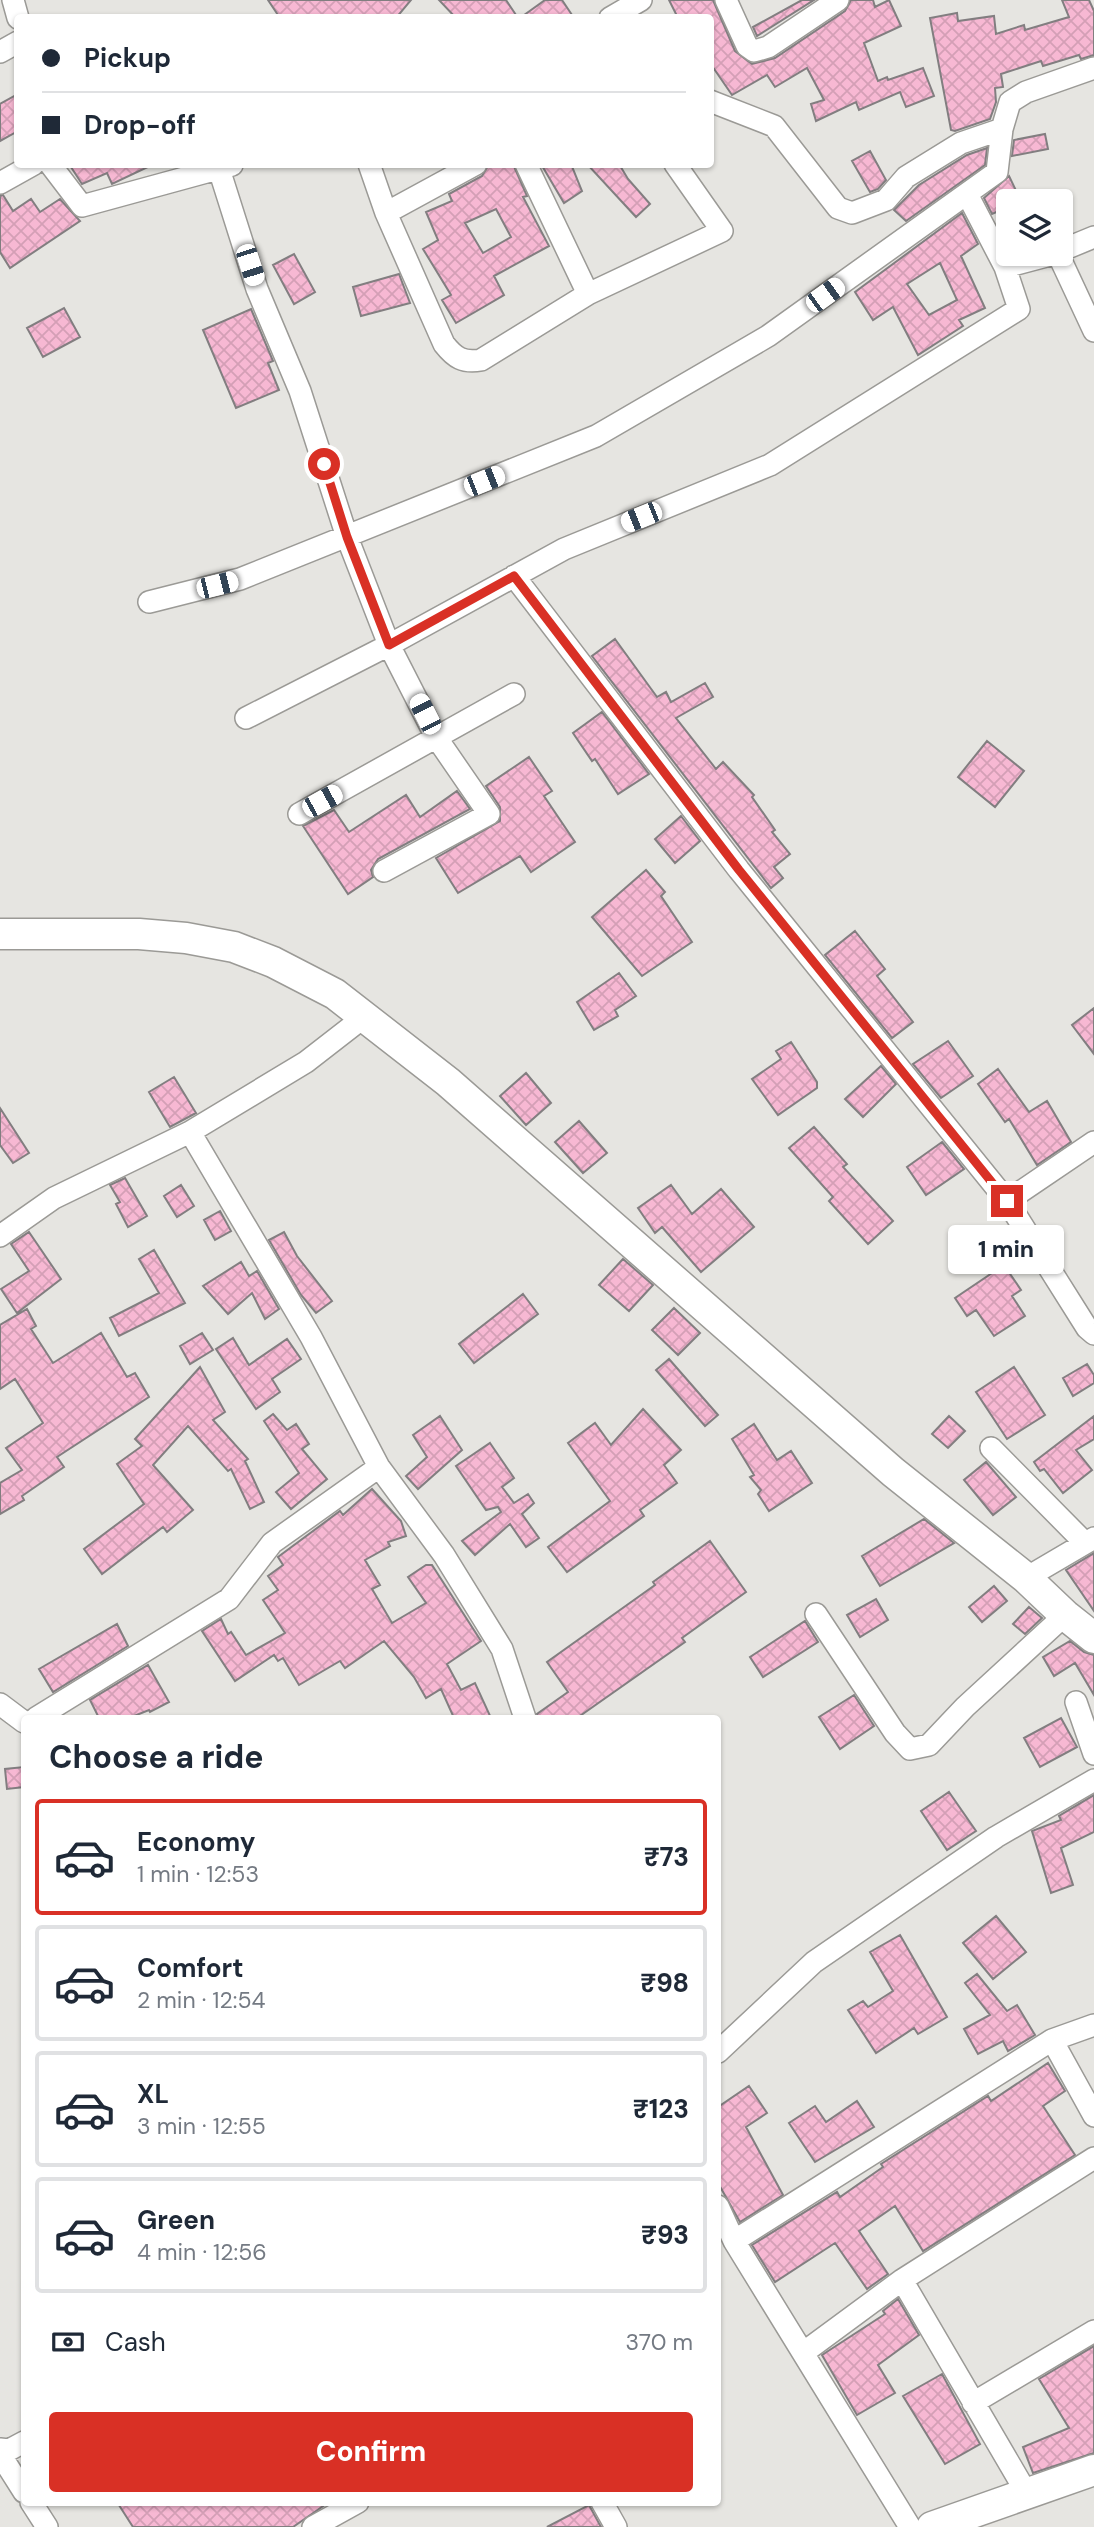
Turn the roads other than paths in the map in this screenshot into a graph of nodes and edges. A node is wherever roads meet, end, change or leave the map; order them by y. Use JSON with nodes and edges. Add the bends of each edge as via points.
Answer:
{"nodes":[{"id":1,"x":641,"y":0,"type":"edge"},
{"id":2,"x":726,"y":0,"type":"edge"},
{"id":3,"x":838,"y":0,"type":"edge"},
{"id":4,"x":617,"y":14,"type":"edge"},
{"id":5,"x":1094,"y":68,"type":"edge"},
{"id":6,"x":714,"y":103,"type":"edge"},
{"id":7,"x":1002,"y":129,"type":"junction"},
{"id":8,"x":27,"y":168,"type":"edge"},
{"id":9,"x":53,"y":168,"type":"edge"},
{"id":10,"x":222,"y":168,"type":"edge"},
{"id":11,"x":226,"y":168,"type":"edge"},
{"id":12,"x":370,"y":168,"type":"edge"},
{"id":13,"x":469,"y":168,"type":"edge"},
{"id":14,"x":528,"y":168,"type":"edge"},
{"id":15,"x":678,"y":168,"type":"edge"},
{"id":16,"x":0,"y":183,"type":"edge"},
{"id":17,"x":967,"y":194,"type":"junction"},
{"id":18,"x":386,"y":213,"type":"junction"},
{"id":19,"x":1094,"y":237,"type":"edge"},
{"id":20,"x":1073,"y":246,"type":"edge"},
{"id":21,"x":1029,"y":266,"type":"edge"},
{"id":22,"x":1063,"y":266,"type":"edge"},
{"id":23,"x":1008,"y":276,"type":"junction"},
{"id":24,"x":588,"y":294,"type":"junction"},
{"id":25,"x":1094,"y":331,"type":"edge"},
{"id":26,"x":347,"y":537,"type":"junction"},
{"id":27,"x":514,"y":576,"type":"junction"},
{"id":28,"x":149,"y":602,"type":"dead end"},
{"id":29,"x":389,"y":645,"type":"junction"},
{"id":30,"x":514,"y":694,"type":"dead end"},
{"id":31,"x":246,"y":718,"type":"dead end"},
{"id":32,"x":436,"y":737,"type":"junction"},
{"id":33,"x":299,"y":814,"type":"dead end"},
{"id":34,"x":384,"y":871,"type":"dead end"},
{"id":35,"x":0,"y":934,"type":"edge"},
{"id":36,"x":364,"y":1017,"type":"junction"},
{"id":37,"x":190,"y":1132,"type":"junction"},
{"id":38,"x":1094,"y":1142,"type":"edge"},
{"id":39,"x":1007,"y":1201,"type":"junction"},
{"id":40,"x":0,"y":1236,"type":"edge"},
{"id":41,"x":1094,"y":1334,"type":"edge"},
{"id":42,"x":990,"y":1448,"type":"dead end"},
{"id":43,"x":379,"y":1467,"type":"junction"},
{"id":44,"x":1089,"y":1540,"type":"edge"},
{"id":45,"x":1026,"y":1578,"type":"junction"},
{"id":46,"x":816,"y":1615,"type":"dead end"},
{"id":47,"x":1065,"y":1615,"type":"junction"},
{"id":48,"x":1094,"y":1638,"type":"edge"},
{"id":49,"x":1076,"y":1702,"type":"dead end"},
{"id":50,"x":0,"y":1704,"type":"edge"},
{"id":51,"x":41,"y":1715,"type":"edge"},
{"id":52,"x":524,"y":1715,"type":"edge"},
{"id":53,"x":21,"y":1720,"type":"edge"},
{"id":54,"x":1094,"y":1754,"type":"edge"},
{"id":55,"x":1094,"y":1780,"type":"edge"},
{"id":56,"x":1094,"y":2025,"type":"edge"},
{"id":57,"x":1052,"y":2040,"type":"junction"},
{"id":58,"x":721,"y":2049,"type":"edge"},
{"id":59,"x":1094,"y":2116,"type":"edge"},
{"id":60,"x":1094,"y":2158,"type":"edge"},
{"id":61,"x":721,"y":2213,"type":"edge"},
{"id":62,"x":734,"y":2241,"type":"junction"},
{"id":63,"x":902,"y":2280,"type":"junction"},
{"id":64,"x":1094,"y":2331,"type":"edge"},
{"id":65,"x":803,"y":2353,"type":"junction"},
{"id":66,"x":974,"y":2403,"type":"junction"},
{"id":67,"x":21,"y":2444,"type":"edge"},
{"id":68,"x":0,"y":2452,"type":"edge"},
{"id":69,"x":1094,"y":2470,"type":"edge"},
{"id":70,"x":21,"y":2488,"type":"edge"},
{"id":71,"x":1026,"y":2492,"type":"junction"},
{"id":72,"x":34,"y":2506,"type":"edge"},
{"id":73,"x":351,"y":2506,"type":"edge"},
{"id":74,"x":604,"y":2506,"type":"edge"},
{"id":75,"x":47,"y":2527,"type":"edge"},
{"id":76,"x":313,"y":2527,"type":"edge"},
{"id":77,"x":616,"y":2527,"type":"edge"},
{"id":78,"x":910,"y":2527,"type":"edge"},
{"id":79,"x":932,"y":2527,"type":"edge"}],
"edges":[{"from":1,"to":4,"type":"street"},
{"from":2,"to":3,"type":"street","via":[[747,46],[754,51],[768,47]]},
{"from":5,"to":7,"type":"street","via":[[1010,102]]},
{"from":6,"to":7,"type":"street","via":[[774,126],[833,202],[852,212],[886,200],[906,177],[961,143]]},
{"from":7,"to":17,"type":"street","via":[[998,172]]},
{"from":8,"to":16,"type":"street"},
{"from":9,"to":10,"type":"street","via":[[82,206]]},
{"from":11,"to":26,"type":"street","via":[[257,289],[300,391]]},
{"from":12,"to":18,"type":"street"},
{"from":13,"to":18,"type":"street"},
{"from":14,"to":24,"type":"street"},
{"from":15,"to":24,"type":"street","via":[[722,231]]},
{"from":17,"to":23,"type":"street"},
{"from":17,"to":26,"type":"street","via":[[768,336],[596,436]]},
{"from":18,"to":24,"type":"street","via":[[444,344],[459,360],[481,359]]},
{"from":19,"to":20,"type":"street"},
{"from":21,"to":23,"type":"street"},
{"from":22,"to":25,"type":"street"},
{"from":23,"to":27,"type":"street","via":[[1019,309],[770,465],[564,549]]},
{"from":26,"to":28,"type":"street","via":[[240,579]]},
{"from":26,"to":29,"type":"street"},
{"from":27,"to":29,"type":"street"},
{"from":27,"to":39,"type":"street","via":[[739,870]]},
{"from":29,"to":31,"type":"street"},
{"from":29,"to":32,"type":"street"},
{"from":30,"to":32,"type":"street"},
{"from":32,"to":33,"type":"street"},
{"from":32,"to":34,"type":"street","via":[[489,814]]},
{"from":35,"to":36,"type":"street","via":[[139,934],[234,947],[335,995]]},
{"from":36,"to":37,"type":"street","via":[[306,1062]]},
{"from":36,"to":45,"type":"street","via":[[448,1082],[893,1472]]},
{"from":37,"to":40,"type":"street","via":[[54,1198]]},
{"from":37,"to":43,"type":"street","via":[[311,1337]]},
{"from":38,"to":39,"type":"street"},
{"from":39,"to":41,"type":"street"},
{"from":42,"to":44,"type":"street"},
{"from":43,"to":51,"type":"street","via":[[272,1543],[229,1599]]},
{"from":43,"to":52,"type":"street","via":[[444,1555],[502,1649]]},
{"from":44,"to":45,"type":"street"},
{"from":45,"to":47,"type":"street"},
{"from":46,"to":47,"type":"street","via":[[895,1733],[908,1748],[917,1750],[933,1742]]},
{"from":47,"to":48,"type":"street"},
{"from":49,"to":54,"type":"street"},
{"from":50,"to":53,"type":"street"},
{"from":55,"to":58,"type":"street","via":[[996,1837],[814,1962]]},
{"from":56,"to":57,"type":"street"},
{"from":57,"to":59,"type":"street"},
{"from":57,"to":62,"type":"street"},
{"from":60,"to":63,"type":"street"},
{"from":61,"to":62,"type":"street"},
{"from":62,"to":65,"type":"street"},
{"from":63,"to":65,"type":"street"},
{"from":63,"to":66,"type":"street"},
{"from":64,"to":66,"type":"street"},
{"from":65,"to":78,"type":"street"},
{"from":66,"to":71,"type":"street"},
{"from":67,"to":68,"type":"street"},
{"from":68,"to":70,"type":"street"},
{"from":69,"to":71,"type":"street"},
{"from":71,"to":79,"type":"street"},
{"from":72,"to":75,"type":"street"},
{"from":73,"to":76,"type":"street"},
{"from":74,"to":77,"type":"street"}]}
